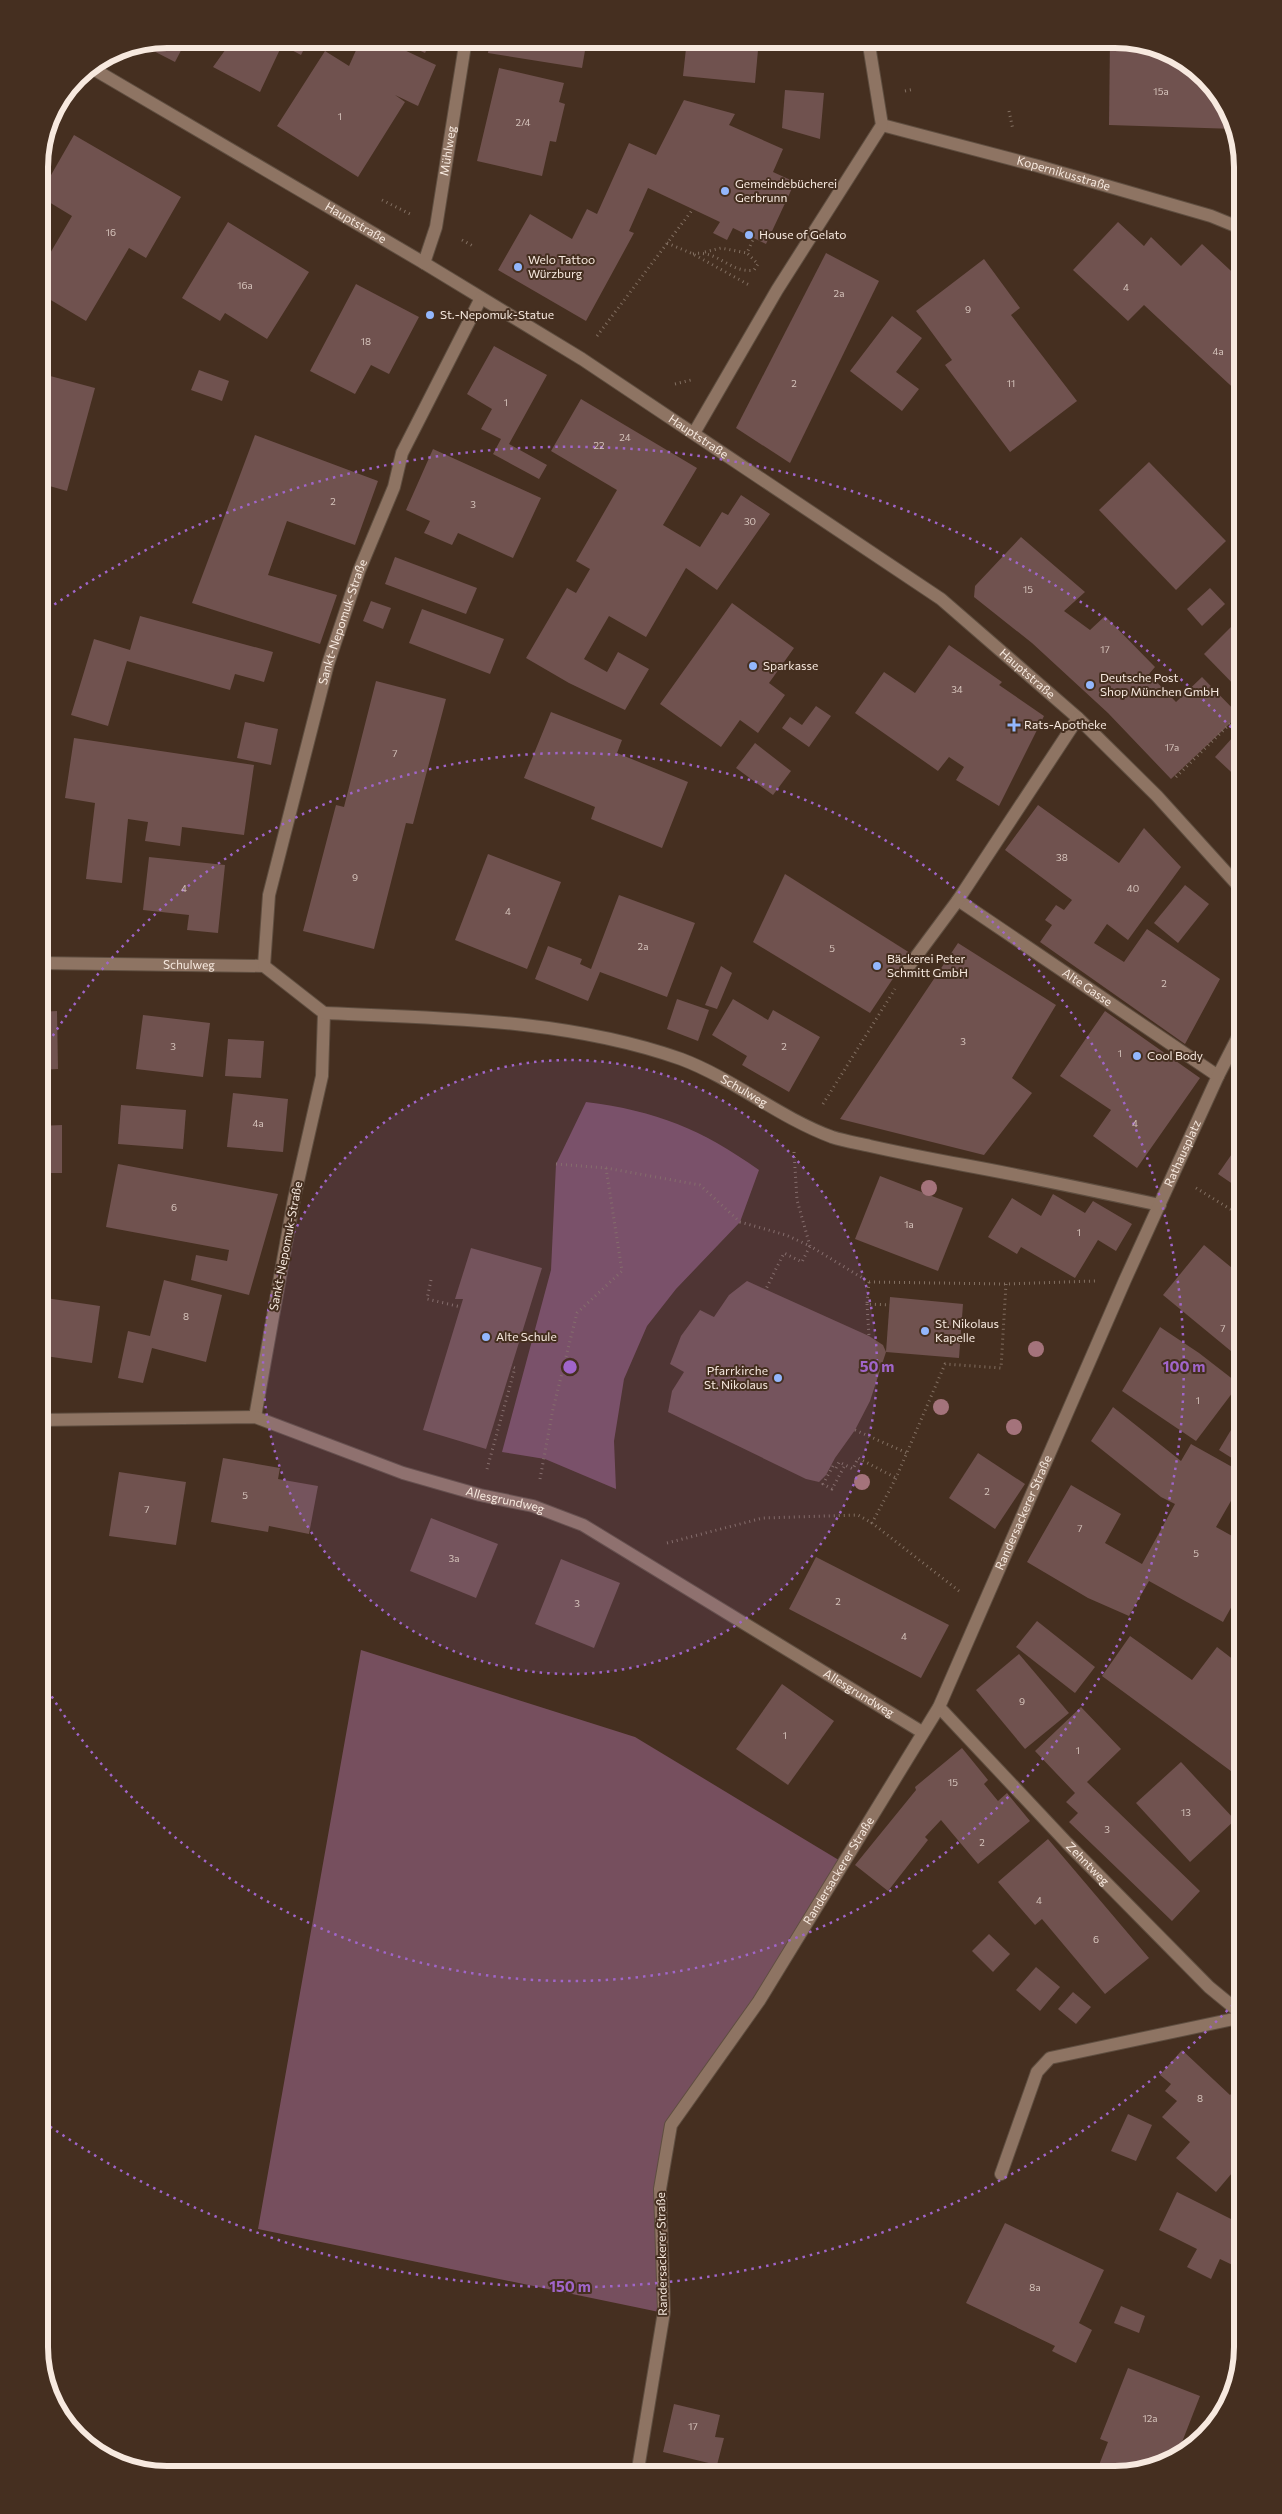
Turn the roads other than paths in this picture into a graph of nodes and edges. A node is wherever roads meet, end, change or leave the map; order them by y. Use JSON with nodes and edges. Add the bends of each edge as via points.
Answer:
{"nodes":[{"id":1,"x":465,"y":47,"type":"edge"},
{"id":2,"x":869,"y":48,"type":"edge"},
{"id":3,"x":96,"y":71,"type":"edge"},
{"id":4,"x":882,"y":125,"type":"junction"},
{"id":5,"x":1234,"y":225,"type":"edge"},
{"id":6,"x":424,"y":263,"type":"junction"},
{"id":7,"x":481,"y":298,"type":"junction"},
{"id":8,"x":694,"y":433,"type":"junction"},
{"id":9,"x":1078,"y":718,"type":"junction"},
{"id":10,"x":1234,"y":881,"type":"edge"},
{"id":11,"x":958,"y":900,"type":"junction"},
{"id":12,"x":48,"y":964,"type":"edge"},
{"id":13,"x":264,"y":966,"type":"junction"},
{"id":14,"x":909,"y":966,"type":"road end"},
{"id":15,"x":324,"y":1014,"type":"junction"},
{"id":16,"x":1234,"y":1045,"type":"edge"},
{"id":17,"x":1218,"y":1076,"type":"junction"},
{"id":18,"x":1160,"y":1205,"type":"junction"},
{"id":19,"x":1125,"y":1280,"type":"joint"},
{"id":20,"x":255,"y":1417,"type":"junction"},
{"id":21,"x":47,"y":1420,"type":"edge"},
{"id":22,"x":939,"y":1707,"type":"junction"},
{"id":23,"x":922,"y":1732,"type":"junction"},
{"id":24,"x":1234,"y":2008,"type":"edge"},
{"id":25,"x":1234,"y":2018,"type":"edge"},
{"id":26,"x":1001,"y":2174,"type":"dead end"},
{"id":27,"x":638,"y":2466,"type":"edge"}],
"edges":[{"from":1,"to":6,"type":"street","name":"Mühlweg","via":[[436,227]]},
{"from":2,"to":4,"type":"street"},
{"from":3,"to":6,"type":"street","name":"Hauptstraße"},
{"from":4,"to":5,"type":"street","name":"Kopernikusstraße","via":[[1038,166]]},
{"from":4,"to":8,"type":"street","via":[[777,290]]},
{"from":6,"to":7,"type":"street","name":"Hauptstraße"},
{"from":7,"to":8,"type":"street","name":"Hauptstraße","via":[[582,359]]},
{"from":7,"to":13,"type":"street","name":"Sankt-Nepomuk-Straße","via":[[402,453],[394,487],[359,570],[328,664],[269,895]]},
{"from":8,"to":9,"type":"street","name":"Hauptstraße","via":[[941,598]]},
{"from":9,"to":10,"type":"street","name":"Hauptstraße","via":[[1157,796]]},
{"from":9,"to":11,"type":"street"},
{"from":11,"to":14,"type":"street"},
{"from":11,"to":17,"type":"street","name":"Alte Gasse"},
{"from":12,"to":13,"type":"street","name":"Schulweg"},
{"from":13,"to":15,"type":"street"},
{"from":15,"to":18,"type":"street","name":"Schulweg","via":[[508,1024],[635,1045],[682,1060],[732,1082],[792,1118],[841,1139]]},
{"from":15,"to":20,"type":"street","name":"Sankt-Nepomuk-Straße","via":[[322,1076],[294,1199]]},
{"from":16,"to":17,"type":"street","name":"Rathausplatz"},
{"from":17,"to":18,"type":"street","name":"Rathausplatz"},
{"from":18,"to":19,"type":"street","name":"Rathausplatz"},
{"from":19,"to":22,"type":"street","name":"Randersackerer Straße"},
{"from":20,"to":21,"type":"street","name":"Allesgrundweg"},
{"from":20,"to":23,"type":"street","name":"Allesgrundweg","via":[[403,1474],[533,1506],[583,1525]]},
{"from":22,"to":23,"type":"street","name":"Randersackerer Straße"},
{"from":22,"to":24,"type":"street","name":"Zehntweg","via":[[1068,1843],[1209,1987]]},
{"from":23,"to":27,"type":"street","name":"Randersackerer Straße","via":[[759,2001],[671,2125],[660,2190],[664,2312]]},
{"from":25,"to":26,"type":"street","via":[[1050,2058],[1037,2072]]}]}
